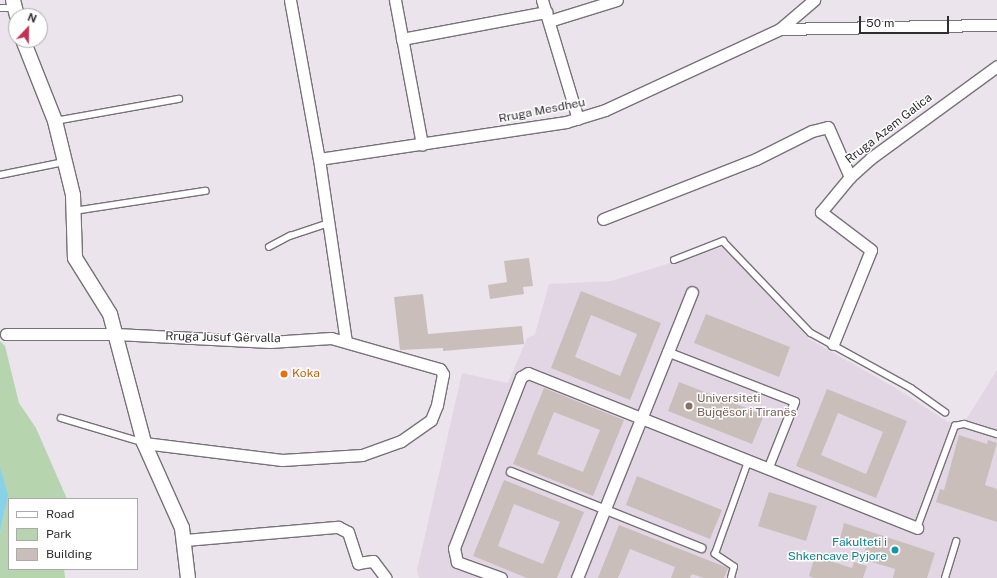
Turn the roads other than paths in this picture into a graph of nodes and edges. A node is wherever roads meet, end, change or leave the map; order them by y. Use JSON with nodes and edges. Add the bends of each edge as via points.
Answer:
{"nodes":[{"id":1,"x":290,"y":0,"type":"edge"},
{"id":2,"x":395,"y":0,"type":"edge"},
{"id":3,"x":542,"y":0,"type":"edge"},
{"id":4,"x":617,"y":0,"type":"edge"},
{"id":5,"x":814,"y":0,"type":"edge"},
{"id":6,"x":548,"y":16,"type":"junction"},
{"id":7,"x":997,"y":25,"type":"edge"},
{"id":8,"x":780,"y":30,"type":"junction"},
{"id":9,"x":402,"y":39,"type":"junction"},
{"id":10,"x":26,"y":48,"type":"edge"},
{"id":11,"x":997,"y":66,"type":"edge"},
{"id":12,"x":179,"y":99,"type":"dead end"},
{"id":13,"x":578,"y":119,"type":"junction"},
{"id":14,"x":55,"y":121,"type":"junction"},
{"id":15,"x":422,"y":144,"type":"junction"},
{"id":16,"x":319,"y":159,"type":"junction"},
{"id":17,"x":65,"y":162,"type":"junction"},
{"id":18,"x":0,"y":175,"type":"edge"},
{"id":19,"x":850,"y":177,"type":"junction"},
{"id":20,"x":205,"y":191,"type":"dead end"},
{"id":21,"x":74,"y":211,"type":"junction"},
{"id":22,"x":603,"y":219,"type":"dead end"},
{"id":23,"x":329,"y":223,"type":"junction"},
{"id":24,"x":269,"y":247,"type":"dead end"},
{"id":25,"x":674,"y":260,"type":"dead end"},
{"id":26,"x":692,"y":292,"type":"dead end"},
{"id":27,"x":6,"y":334,"type":"dead end"},
{"id":28,"x":116,"y":334,"type":"junction"},
{"id":29,"x":346,"y":341,"type":"junction"},
{"id":30,"x":833,"y":344,"type":"junction"},
{"id":31,"x":667,"y":352,"type":"junction"},
{"id":32,"x":946,"y":412,"type":"dead end"},
{"id":33,"x":61,"y":418,"type":"dead end"},
{"id":34,"x":639,"y":418,"type":"junction"},
{"id":35,"x":997,"y":434,"type":"edge"},
{"id":36,"x":144,"y":442,"type":"junction"},
{"id":37,"x":748,"y":462,"type":"junction"},
{"id":38,"x":768,"y":470,"type":"junction"},
{"id":39,"x":511,"y":472,"type":"dead end"},
{"id":40,"x":604,"y":509,"type":"junction"},
{"id":41,"x":917,"y":528,"type":"joint"},
{"id":42,"x":185,"y":540,"type":"junction"},
{"id":43,"x":956,"y":542,"type":"dead end"},
{"id":44,"x":701,"y":548,"type":"dead end"},
{"id":45,"x":188,"y":578,"type":"edge"},
{"id":46,"x":386,"y":578,"type":"edge"},
{"id":47,"x":501,"y":578,"type":"edge"},
{"id":48,"x":576,"y":578,"type":"edge"},
{"id":49,"x":732,"y":578,"type":"edge"},
{"id":50,"x":945,"y":578,"type":"edge"}],
"edges":[{"from":1,"to":16,"type":"street"},
{"from":2,"to":9,"type":"street"},
{"from":3,"to":6,"type":"street"},
{"from":4,"to":6,"type":"street"},
{"from":5,"to":8,"type":"street","name":"Rruga Mesdheu"},
{"from":6,"to":9,"type":"street"},
{"from":6,"to":13,"type":"street"},
{"from":7,"to":8,"type":"street"},
{"from":8,"to":13,"type":"street","name":"Rruga Mesdheu","via":[[632,98]]},
{"from":9,"to":15,"type":"street"},
{"from":10,"to":14,"type":"street"},
{"from":11,"to":19,"type":"street","name":"Rruga Azem Galica","via":[[896,138]]},
{"from":12,"to":14,"type":"lane"},
{"from":13,"to":15,"type":"street","name":"Rruga Mesdheu"},
{"from":14,"to":17,"type":"street"},
{"from":15,"to":16,"type":"street","name":"Rruga Mesdheu"},
{"from":16,"to":23,"type":"street"},
{"from":17,"to":18,"type":"lane"},
{"from":17,"to":21,"type":"street"},
{"from":19,"to":22,"type":"street","via":[[828,127],[812,131],[756,159]]},
{"from":19,"to":30,"type":"street","name":"Rruga Azem Galica","via":[[821,212],[870,250]]},
{"from":20,"to":21,"type":"lane"},
{"from":21,"to":28,"type":"street","via":[[76,258],[82,272],[103,301]]},
{"from":23,"to":24,"type":"lane","via":[[290,236]]},
{"from":23,"to":29,"type":"street"},
{"from":25,"to":30,"type":"lane","via":[[723,241],[811,334]]},
{"from":26,"to":31,"type":"street"},
{"from":27,"to":28,"type":"street","name":"Rruga Jusuf Gërvalla"},
{"from":28,"to":29,"type":"street","name":"Rruga Jusuf Gërvalla","via":[[270,342],[313,337]]},
{"from":28,"to":36,"type":"street"},
{"from":29,"to":36,"type":"street","name":"Rruga Jusuf Gërvalla","via":[[400,360],[440,369],[443,374],[438,405],[431,420],[401,441],[362,454],[282,460]]},
{"from":30,"to":32,"type":"lane"},
{"from":31,"to":34,"type":"street"},
{"from":31,"to":38,"type":"street","via":[[795,402]]},
{"from":33,"to":36,"type":"lane"},
{"from":34,"to":37,"type":"street"},
{"from":34,"to":40,"type":"street"},
{"from":34,"to":47,"type":"street","via":[[528,373],[521,377],[454,548],[457,562]]},
{"from":35,"to":41,"type":"lane","via":[[964,424],[955,426]]},
{"from":36,"to":42,"type":"street"},
{"from":37,"to":38,"type":"street"},
{"from":37,"to":49,"type":"lane","via":[[715,554],[734,567]]},
{"from":38,"to":41,"type":"street"},
{"from":39,"to":40,"type":"street"},
{"from":40,"to":44,"type":"street"},
{"from":40,"to":48,"type":"street"},
{"from":42,"to":45,"type":"street"},
{"from":42,"to":46,"type":"street","via":[[338,527],[348,532],[358,563],[373,561]]},
{"from":43,"to":50,"type":"lane"}]}
